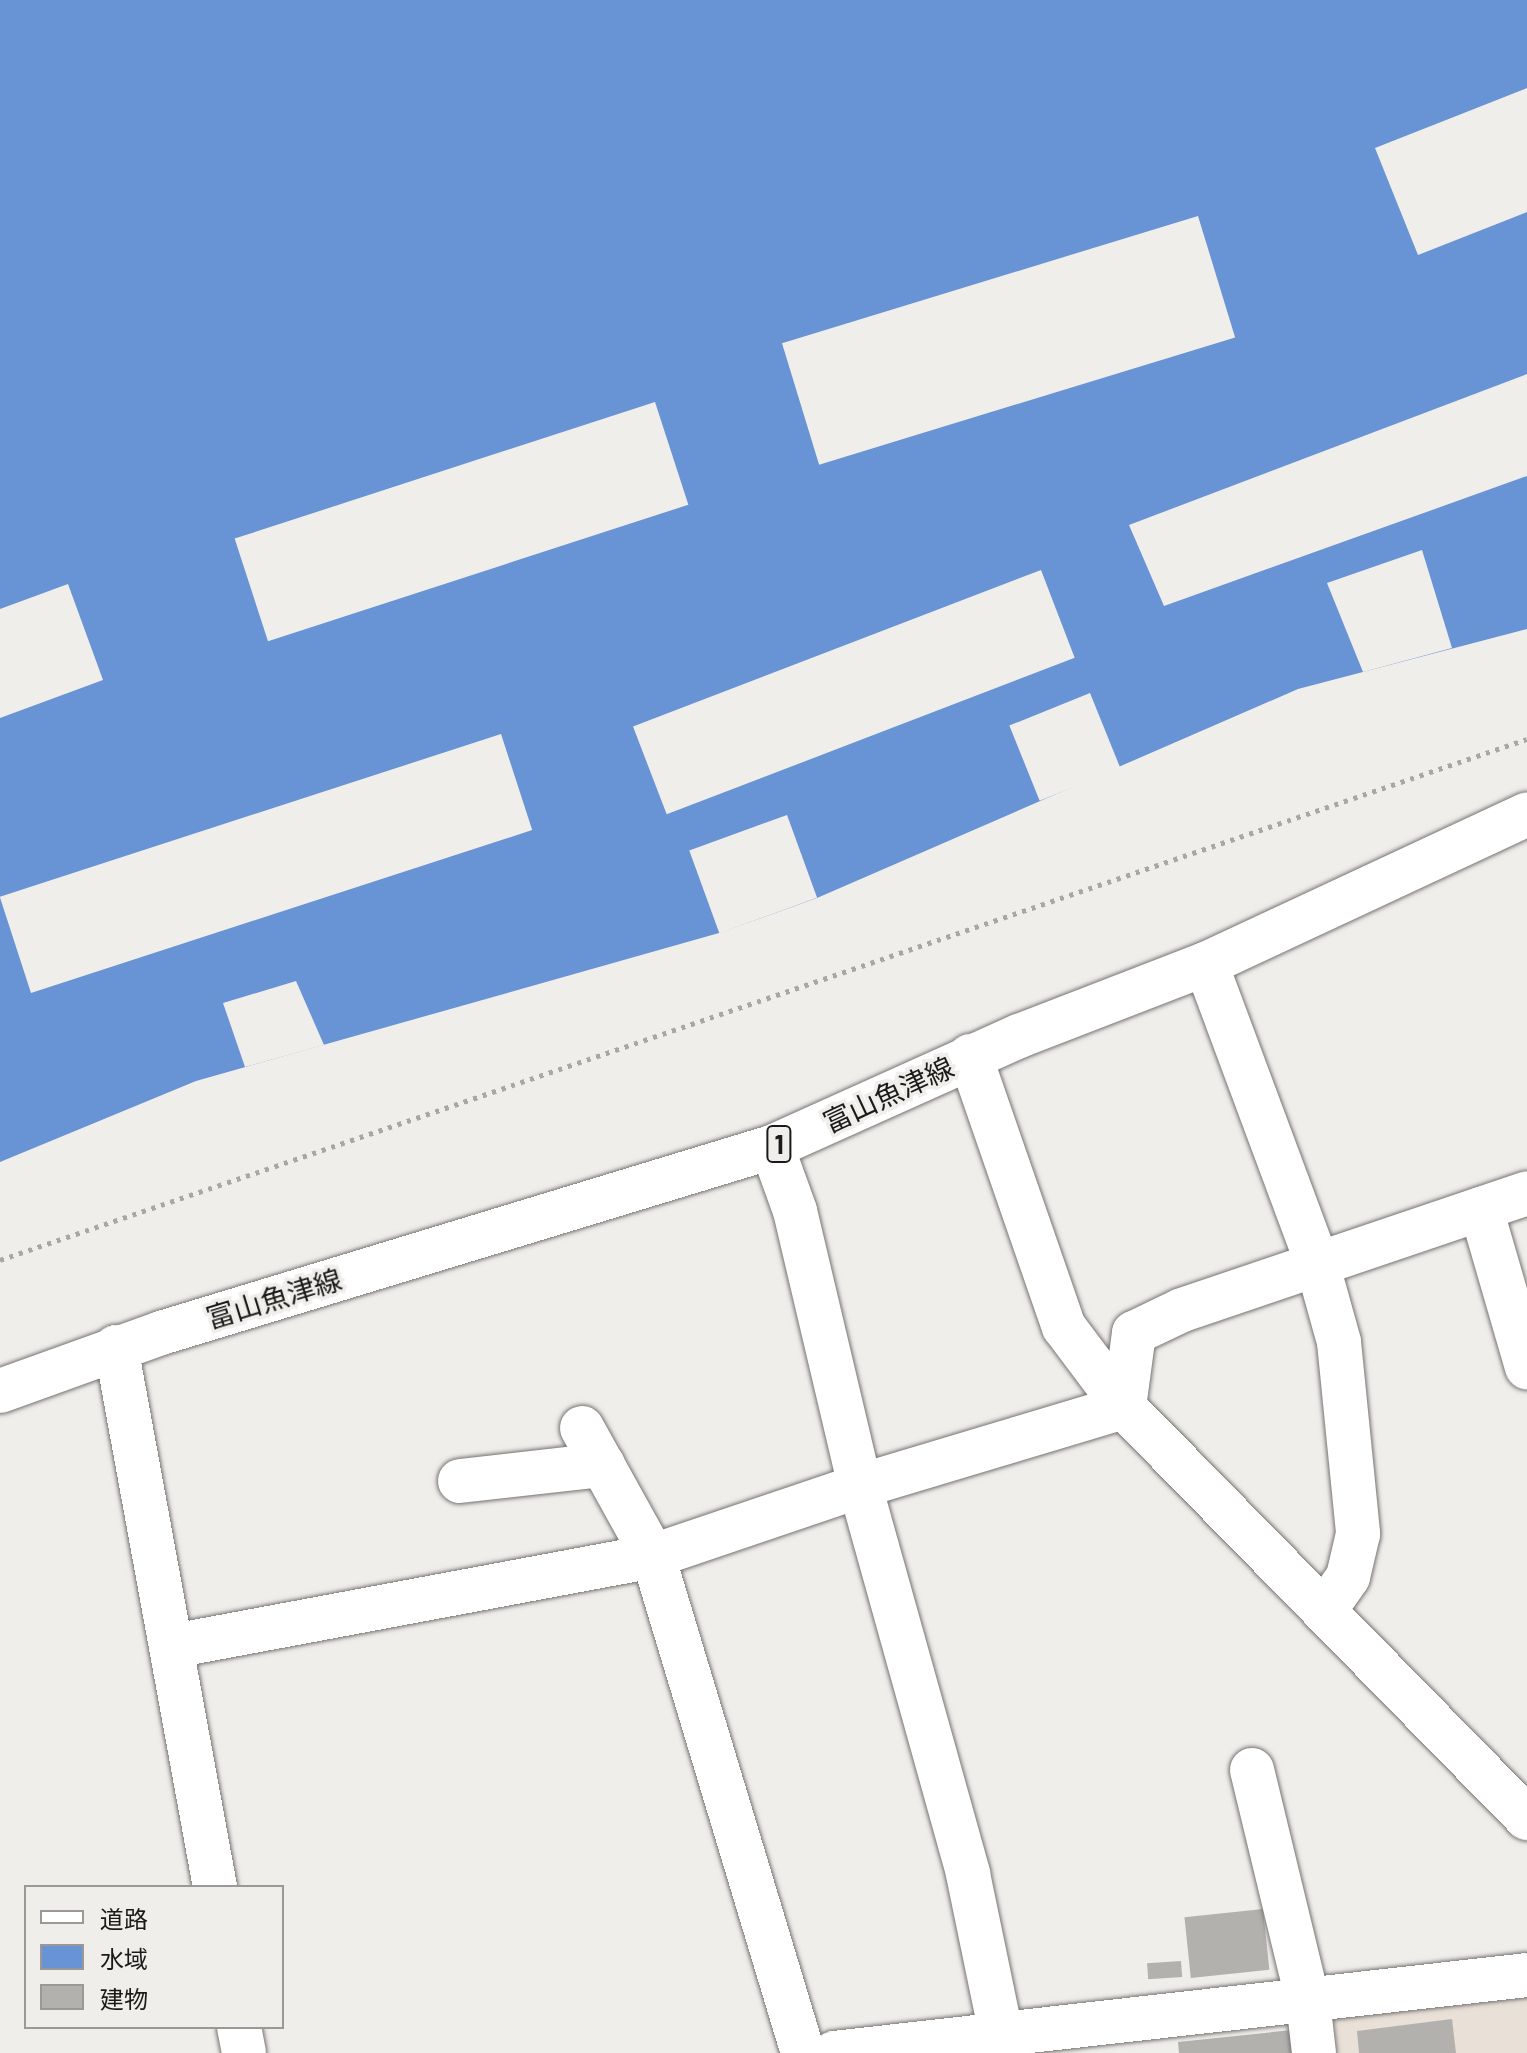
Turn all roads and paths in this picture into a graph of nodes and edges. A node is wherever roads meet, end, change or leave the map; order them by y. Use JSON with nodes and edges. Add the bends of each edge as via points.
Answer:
{"nodes":[{"id":1,"x":1527,"y":739,"type":"edge"},
{"id":2,"x":1527,"y":814,"type":"edge"},
{"id":3,"x":1206,"y":964,"type":"junction"},
{"id":4,"x":970,"y":1056,"type":"junction"},
{"id":5,"x":772,"y":1147,"type":"junction"},
{"id":6,"x":1527,"y":1193,"type":"edge"},
{"id":7,"x":1481,"y":1209,"type":"junction"},
{"id":8,"x":0,"y":1260,"type":"edge"},
{"id":9,"x":1317,"y":1263,"type":"junction"},
{"id":10,"x":116,"y":1347,"type":"junction"},
{"id":11,"x":1527,"y":1367,"type":"edge"},
{"id":12,"x":0,"y":1391,"type":"edge"},
{"id":13,"x":1124,"y":1407,"type":"junction"},
{"id":14,"x":460,"y":1481,"type":"dead end"},
{"id":15,"x":860,"y":1486,"type":"junction"},
{"id":16,"x":653,"y":1556,"type":"junction"},
{"id":17,"x":1324,"y":1611,"type":"junction"},
{"id":18,"x":173,"y":1646,"type":"junction"},
{"id":19,"x":1252,"y":1770,"type":"dead end"},
{"id":20,"x":1527,"y":1818,"type":"edge"},
{"id":21,"x":215,"y":1885,"type":"edge"},
{"id":22,"x":1527,"y":1975,"type":"edge"},
{"id":23,"x":1308,"y":2001,"type":"junction"},
{"id":24,"x":239,"y":2029,"type":"edge"},
{"id":25,"x":1001,"y":2033,"type":"junction"},
{"id":26,"x":244,"y":2053,"type":"edge"},
{"id":27,"x":803,"y":2053,"type":"edge"},
{"id":28,"x":834,"y":2053,"type":"edge"},
{"id":29,"x":1314,"y":2053,"type":"edge"}],
"edges":[{"from":1,"to":8,"type":"path"},
{"from":2,"to":3,"type":"street","name":"富山魚津線","number":"1"},
{"from":3,"to":4,"type":"street","name":"富山魚津線","number":"1"},
{"from":3,"to":9,"type":"street"},
{"from":4,"to":5,"type":"street","name":"富山魚津線","number":"1"},
{"from":4,"to":13,"type":"street","via":[[1064,1327]]},
{"from":5,"to":10,"type":"street","name":"富山魚津線","number":"1"},
{"from":5,"to":15,"type":"street","via":[[795,1211]]},
{"from":6,"to":7,"type":"street"},
{"from":7,"to":9,"type":"street"},
{"from":7,"to":11,"type":"street"},
{"from":9,"to":13,"type":"street","via":[[1134,1333]]},
{"from":9,"to":17,"type":"street","via":[[1339,1342],[1358,1534],[1348,1577]]},
{"from":10,"to":12,"type":"street","name":"富山魚津線","number":"1"},
{"from":10,"to":18,"type":"street"},
{"from":13,"to":15,"type":"street"},
{"from":13,"to":17,"type":"street"},
{"from":14,"to":16,"type":"street","via":[[592,1447]]},
{"from":15,"to":16,"type":"street"},
{"from":15,"to":25,"type":"street","via":[[968,1874]]},
{"from":16,"to":18,"type":"street"},
{"from":16,"to":27,"type":"street"},
{"from":17,"to":20,"type":"street"},
{"from":18,"to":21,"type":"street"},
{"from":19,"to":23,"type":"street"},
{"from":22,"to":23,"type":"street"},
{"from":23,"to":25,"type":"street"},
{"from":23,"to":29,"type":"street"},
{"from":24,"to":26,"type":"street"},
{"from":25,"to":28,"type":"street"}]}
